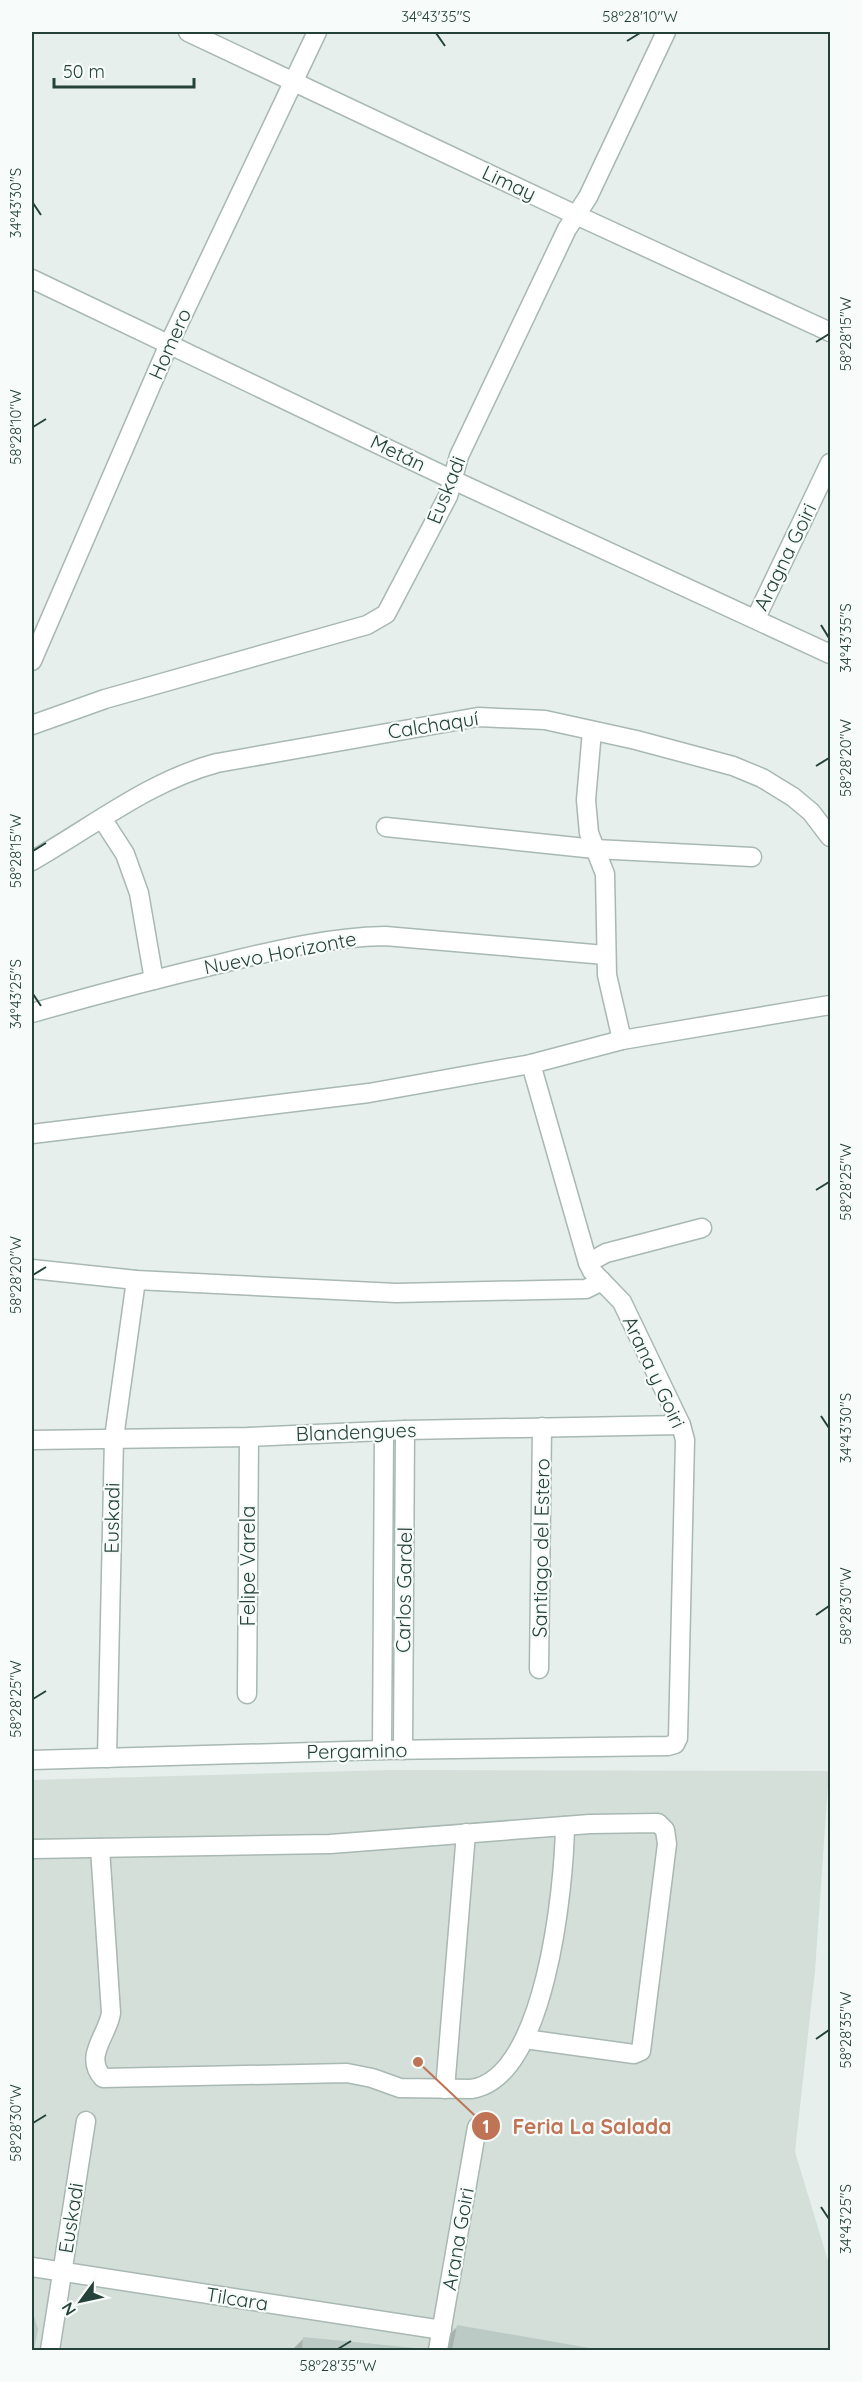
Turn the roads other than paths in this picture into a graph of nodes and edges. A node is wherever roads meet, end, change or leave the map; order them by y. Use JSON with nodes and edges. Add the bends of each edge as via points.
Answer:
{"nodes":[{"id":1,"x":188,"y":32,"type":"edge"},
{"id":2,"x":317,"y":32,"type":"edge"},
{"id":3,"x":666,"y":32,"type":"edge"},
{"id":4,"x":294,"y":81,"type":"junction"},
{"id":5,"x":576,"y":215,"type":"junction"},
{"id":6,"x":32,"y":279,"type":"edge"},
{"id":7,"x":831,"y":332,"type":"edge"},
{"id":8,"x":169,"y":344,"type":"junction"},
{"id":9,"x":831,"y":463,"type":"edge"},
{"id":10,"x":453,"y":480,"type":"junction"},
{"id":11,"x":756,"y":618,"type":"junction"},
{"id":12,"x":831,"y":654,"type":"edge"},
{"id":13,"x":32,"y":661,"type":"edge"},
{"id":14,"x":32,"y":725,"type":"edge"},
{"id":15,"x":592,"y":731,"type":"junction"},
{"id":16,"x":103,"y":820,"type":"junction"},
{"id":17,"x":386,"y":827,"type":"dead end"},
{"id":18,"x":831,"y":837,"type":"edge"},
{"id":19,"x":595,"y":849,"type":"junction"},
{"id":20,"x":752,"y":857,"type":"dead end"},
{"id":21,"x":32,"y":861,"type":"edge"},
{"id":22,"x":605,"y":955,"type":"junction"},
{"id":23,"x":154,"y":980,"type":"junction"},
{"id":24,"x":831,"y":1005,"type":"edge"},
{"id":25,"x":32,"y":1013,"type":"edge"},
{"id":26,"x":622,"y":1040,"type":"junction"},
{"id":27,"x":531,"y":1064,"type":"junction"},
{"id":28,"x":32,"y":1134,"type":"edge"},
{"id":29,"x":702,"y":1228,"type":"dead end"},
{"id":30,"x":588,"y":1263,"type":"junction"},
{"id":31,"x":32,"y":1269,"type":"edge"},
{"id":32,"x":136,"y":1280,"type":"junction"},
{"id":33,"x":602,"y":1281,"type":"junction"},
{"id":34,"x":681,"y":1425,"type":"junction"},
{"id":35,"x":542,"y":1426,"type":"junction"},
{"id":36,"x":405,"y":1430,"type":"junction"},
{"id":37,"x":384,"y":1431,"type":"junction"},
{"id":38,"x":249,"y":1437,"type":"junction"},
{"id":39,"x":114,"y":1438,"type":"junction"},
{"id":40,"x":32,"y":1440,"type":"edge"},
{"id":41,"x":539,"y":1669,"type":"dead end"},
{"id":42,"x":247,"y":1694,"type":"dead end"},
{"id":43,"x":678,"y":1738,"type":"joint"},
{"id":44,"x":382,"y":1750,"type":"junction"},
{"id":45,"x":403,"y":1750,"type":"junction"},
{"id":46,"x":107,"y":1758,"type":"junction"},
{"id":47,"x":32,"y":1760,"type":"edge"},
{"id":48,"x":565,"y":1826,"type":"junction"},
{"id":49,"x":466,"y":1833,"type":"junction"},
{"id":50,"x":99,"y":1848,"type":"junction"},
{"id":51,"x":32,"y":1849,"type":"edge"},
{"id":52,"x":525,"y":2039,"type":"junction"},
{"id":53,"x":445,"y":2089,"type":"junction"},
{"id":54,"x":86,"y":2121,"type":"dead end"},
{"id":55,"x":477,"y":2127,"type":"dead end"},
{"id":56,"x":32,"y":2268,"type":"edge"},
{"id":57,"x":63,"y":2272,"type":"junction"},
{"id":58,"x":442,"y":2330,"type":"junction"},
{"id":59,"x":50,"y":2350,"type":"edge"},
{"id":60,"x":438,"y":2350,"type":"edge"}],
"edges":[{"from":1,"to":4,"type":"street","name":"Limay"},
{"from":2,"to":4,"type":"street","name":"Homero"},
{"from":3,"to":5,"type":"street","name":"Euskadi"},
{"from":4,"to":5,"type":"street","name":"Limay"},
{"from":4,"to":8,"type":"street","name":"Homero"},
{"from":5,"to":7,"type":"street","name":"Limay"},
{"from":5,"to":10,"type":"street","name":"Euskadi","via":[[459,456]]},
{"from":6,"to":8,"type":"street","name":"Metán"},
{"from":8,"to":10,"type":"street","name":"Metán"},
{"from":8,"to":13,"type":"street","name":"Homero"},
{"from":9,"to":11,"type":"street","name":"Aragna Goiri"},
{"from":10,"to":11,"type":"street","name":"Metán"},
{"from":10,"to":14,"type":"street","name":"Euskadi","via":[[386,614],[377,621],[105,699]]},
{"from":11,"to":12,"type":"street","name":"Metán"},
{"from":15,"to":16,"type":"street","name":"Calchaquí","via":[[545,720],[478,717],[365,736],[217,763],[184,773]]},
{"from":15,"to":18,"type":"street","name":"Calchaquí","via":[[733,766],[762,778],[802,804]]},
{"from":15,"to":19,"type":"street","via":[[586,800],[589,833]]},
{"from":16,"to":21,"type":"street","name":"Calchaquí"},
{"from":16,"to":23,"type":"street","via":[[124,854],[139,893]]},
{"from":17,"to":19,"type":"street"},
{"from":19,"to":20,"type":"street"},
{"from":19,"to":22,"type":"street","via":[[605,874]]},
{"from":22,"to":23,"type":"street","name":"Nuevo Horizonte","via":[[357,936],[284,948]]},
{"from":22,"to":26,"type":"street"},
{"from":23,"to":25,"type":"street","name":"Nuevo Horizonte"},
{"from":24,"to":26,"type":"street"},
{"from":26,"to":27,"type":"street"},
{"from":27,"to":28,"type":"street","via":[[369,1093]]},
{"from":27,"to":30,"type":"street","name":"Arana y Goiri"},
{"from":29,"to":30,"type":"street","via":[[606,1253]]},
{"from":30,"to":33,"type":"street","name":"Arana y Goiri"},
{"from":31,"to":32,"type":"street"},
{"from":32,"to":33,"type":"street","via":[[396,1293],[586,1289]]},
{"from":32,"to":39,"type":"street","name":"Euskadi"},
{"from":33,"to":34,"type":"street","name":"Arana y Goiri","via":[[622,1302]]},
{"from":34,"to":35,"type":"street","name":"Blandengues"},
{"from":34,"to":43,"type":"street","name":"Arana y Goiri","via":[[685,1440]]},
{"from":35,"to":36,"type":"street","name":"Blandengues"},
{"from":35,"to":41,"type":"street","name":"Santiago del Estero"},
{"from":36,"to":37,"type":"street","name":"Blandengues"},
{"from":36,"to":45,"type":"street","name":"Carlos Gardel"},
{"from":37,"to":38,"type":"street","name":"Blandengues"},
{"from":37,"to":44,"type":"street","name":"Carlos Gardel"},
{"from":38,"to":39,"type":"street","name":"Blandengues"},
{"from":38,"to":42,"type":"street","name":"Felipe Varela"},
{"from":39,"to":40,"type":"street","name":"Blandengues"},
{"from":39,"to":46,"type":"street","name":"Euskadi"},
{"from":43,"to":45,"type":"street","name":"Pergamino","via":[[668,1746]]},
{"from":44,"to":45,"type":"street","name":"Pergamino"},
{"from":44,"to":46,"type":"street","name":"Pergamino"},
{"from":46,"to":47,"type":"street","name":"Pergamino"},
{"from":48,"to":49,"type":"street"},
{"from":48,"to":52,"type":"street","via":[[565,1869],[551,1951],[537,2009]]},
{"from":48,"to":52,"type":"street","via":[[658,1823],[664,1830],[667,1844],[641,2051],[634,2054]]},
{"from":49,"to":50,"type":"street","via":[[330,1844]]},
{"from":49,"to":53,"type":"street"},
{"from":50,"to":51,"type":"street"},
{"from":50,"to":53,"type":"street","via":[[111,2013],[95,2054],[103,2078],[347,2073],[400,2088]]},
{"from":52,"to":53,"type":"street","via":[[497,2079],[482,2087]]},
{"from":54,"to":57,"type":"street","name":"Euskadi"},
{"from":55,"to":58,"type":"street","name":"Arana Goiri"},
{"from":56,"to":57,"type":"street","name":"Tilcara"},
{"from":57,"to":58,"type":"street","name":"Tilcara"},
{"from":57,"to":59,"type":"street","name":"Euskadi"},
{"from":58,"to":60,"type":"street","name":"Arana Goiri"}]}
